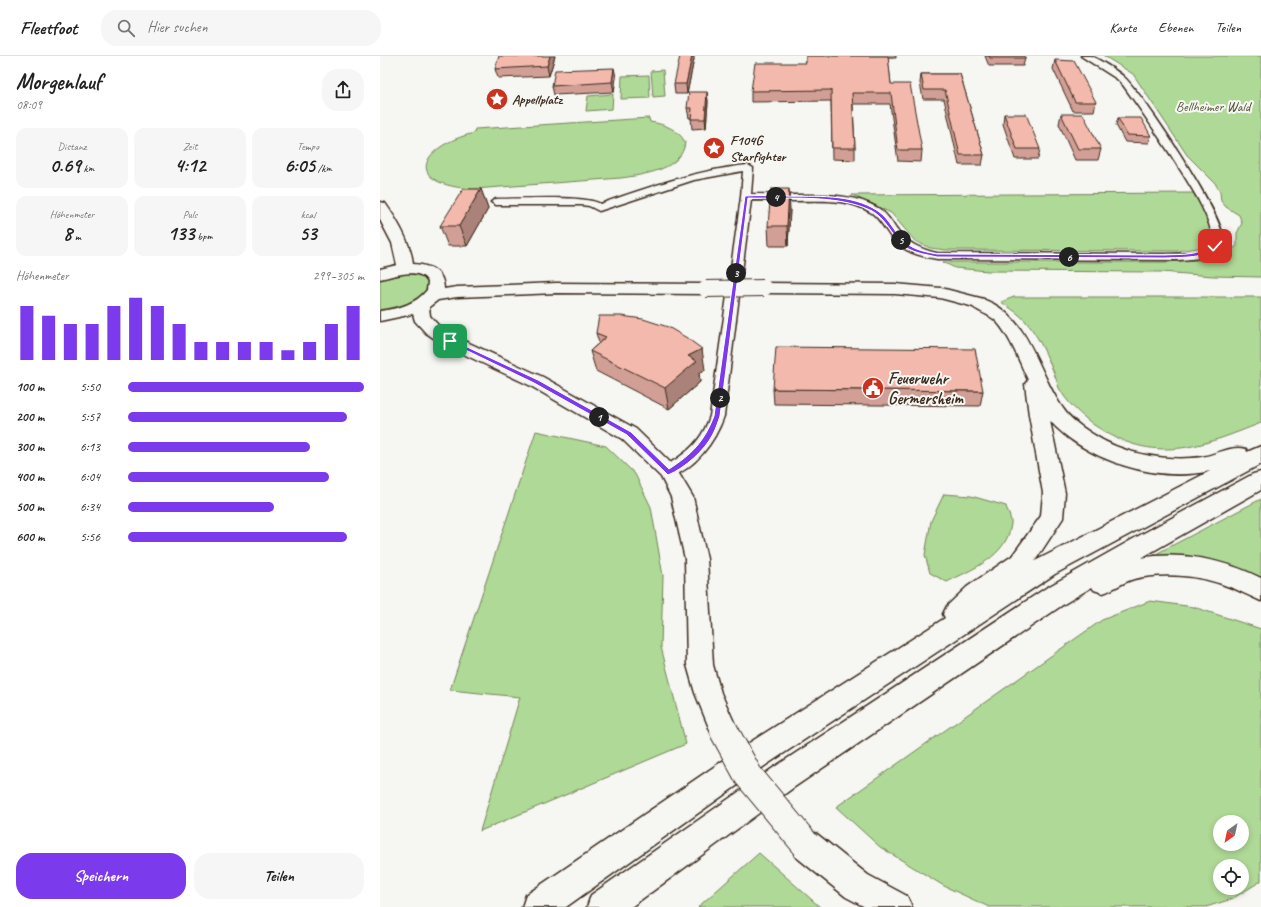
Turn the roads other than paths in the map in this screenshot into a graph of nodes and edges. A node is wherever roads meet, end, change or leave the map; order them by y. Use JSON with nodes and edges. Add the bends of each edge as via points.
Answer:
{"nodes":[{"id":1,"x":1085,"y":56,"type":"edge"},
{"id":2,"x":692,"y":179,"type":"junction"},
{"id":3,"x":746,"y":189,"type":"junction"},
{"id":4,"x":496,"y":202,"type":"dead end"},
{"id":5,"x":381,"y":207,"type":"edge"},
{"id":6,"x":405,"y":268,"type":"junction"},
{"id":7,"x":383,"y":273,"type":"edge"},
{"id":8,"x":430,"y":294,"type":"junction"},
{"id":9,"x":978,"y":303,"type":"joint"},
{"id":10,"x":386,"y":315,"type":"edge"},
{"id":11,"x":509,"y":368,"type":"junction"},
{"id":12,"x":1033,"y":373,"type":"junction"},
{"id":13,"x":1261,"y":450,"type":"edge"},
{"id":14,"x":1261,"y":454,"type":"edge"},
{"id":15,"x":668,"y":472,"type":"junction"},
{"id":16,"x":1261,"y":480,"type":"edge"},
{"id":17,"x":1261,"y":590,"type":"edge"},
{"id":18,"x":1055,"y":596,"type":"junction"},
{"id":19,"x":926,"y":644,"type":"junction"},
{"id":20,"x":538,"y":907,"type":"edge"},
{"id":21,"x":603,"y":907,"type":"edge"},
{"id":22,"x":896,"y":907,"type":"edge"}],
"edges":[{"from":1,"to":3,"type":"street","via":[[1126,83],[1176,157],[1216,223],[1218,241],[1210,250],[1195,255],[1144,257],[937,256],[915,250],[903,243],[884,218],[854,202],[788,198]]},
{"from":2,"to":3,"type":"street"},
{"from":2,"to":3,"type":"street","via":[[748,168]]},
{"from":2,"to":4,"type":"street","via":[[599,208],[592,203],[581,202]]},
{"from":3,"to":15,"type":"street","via":[[717,416],[710,434],[701,446]]},
{"from":5,"to":6,"type":"main road","via":[[402,246]]},
{"from":5,"to":7,"type":"main road","via":[[392,247]]},
{"from":6,"to":7,"type":"main road"},
{"from":6,"to":8,"type":"main road","via":[[417,269],[434,276]]},
{"from":8,"to":9,"type":"main road","bridge":true,"via":[[556,288],[895,289],[941,293]]},
{"from":8,"to":10,"type":"main road","via":[[402,312]]},
{"from":8,"to":11,"type":"main road","via":[[421,317],[432,329],[450,341]]},
{"from":9,"to":12,"type":"highway","via":[[1003,318],[1023,348]]},
{"from":10,"to":11,"type":"main road","via":[[400,318],[441,345]]},
{"from":11,"to":15,"type":"main road","via":[[629,434]]},
{"from":12,"to":13,"type":"highway","via":[[1057,415],[1076,433],[1101,449],[1128,459],[1167,465],[1200,465]]},
{"from":12,"to":19,"type":"highway","via":[[1054,493],[1052,518],[1021,563],[976,594]]},
{"from":14,"to":19,"type":"highway","via":[[1046,568]]},
{"from":15,"to":22,"type":"main road","bridge":true,"via":[[682,497],[696,559],[700,665],[708,693],[724,731],[748,775],[806,845],[857,886]]},
{"from":16,"to":18,"type":"highway"},
{"from":17,"to":18,"type":"highway","via":[[1222,574],[1172,564],[1132,569],[1103,583]]},
{"from":18,"to":21,"type":"highway","via":[[783,778]]},
{"from":19,"to":20,"type":"highway","via":[[756,755]]}]}
